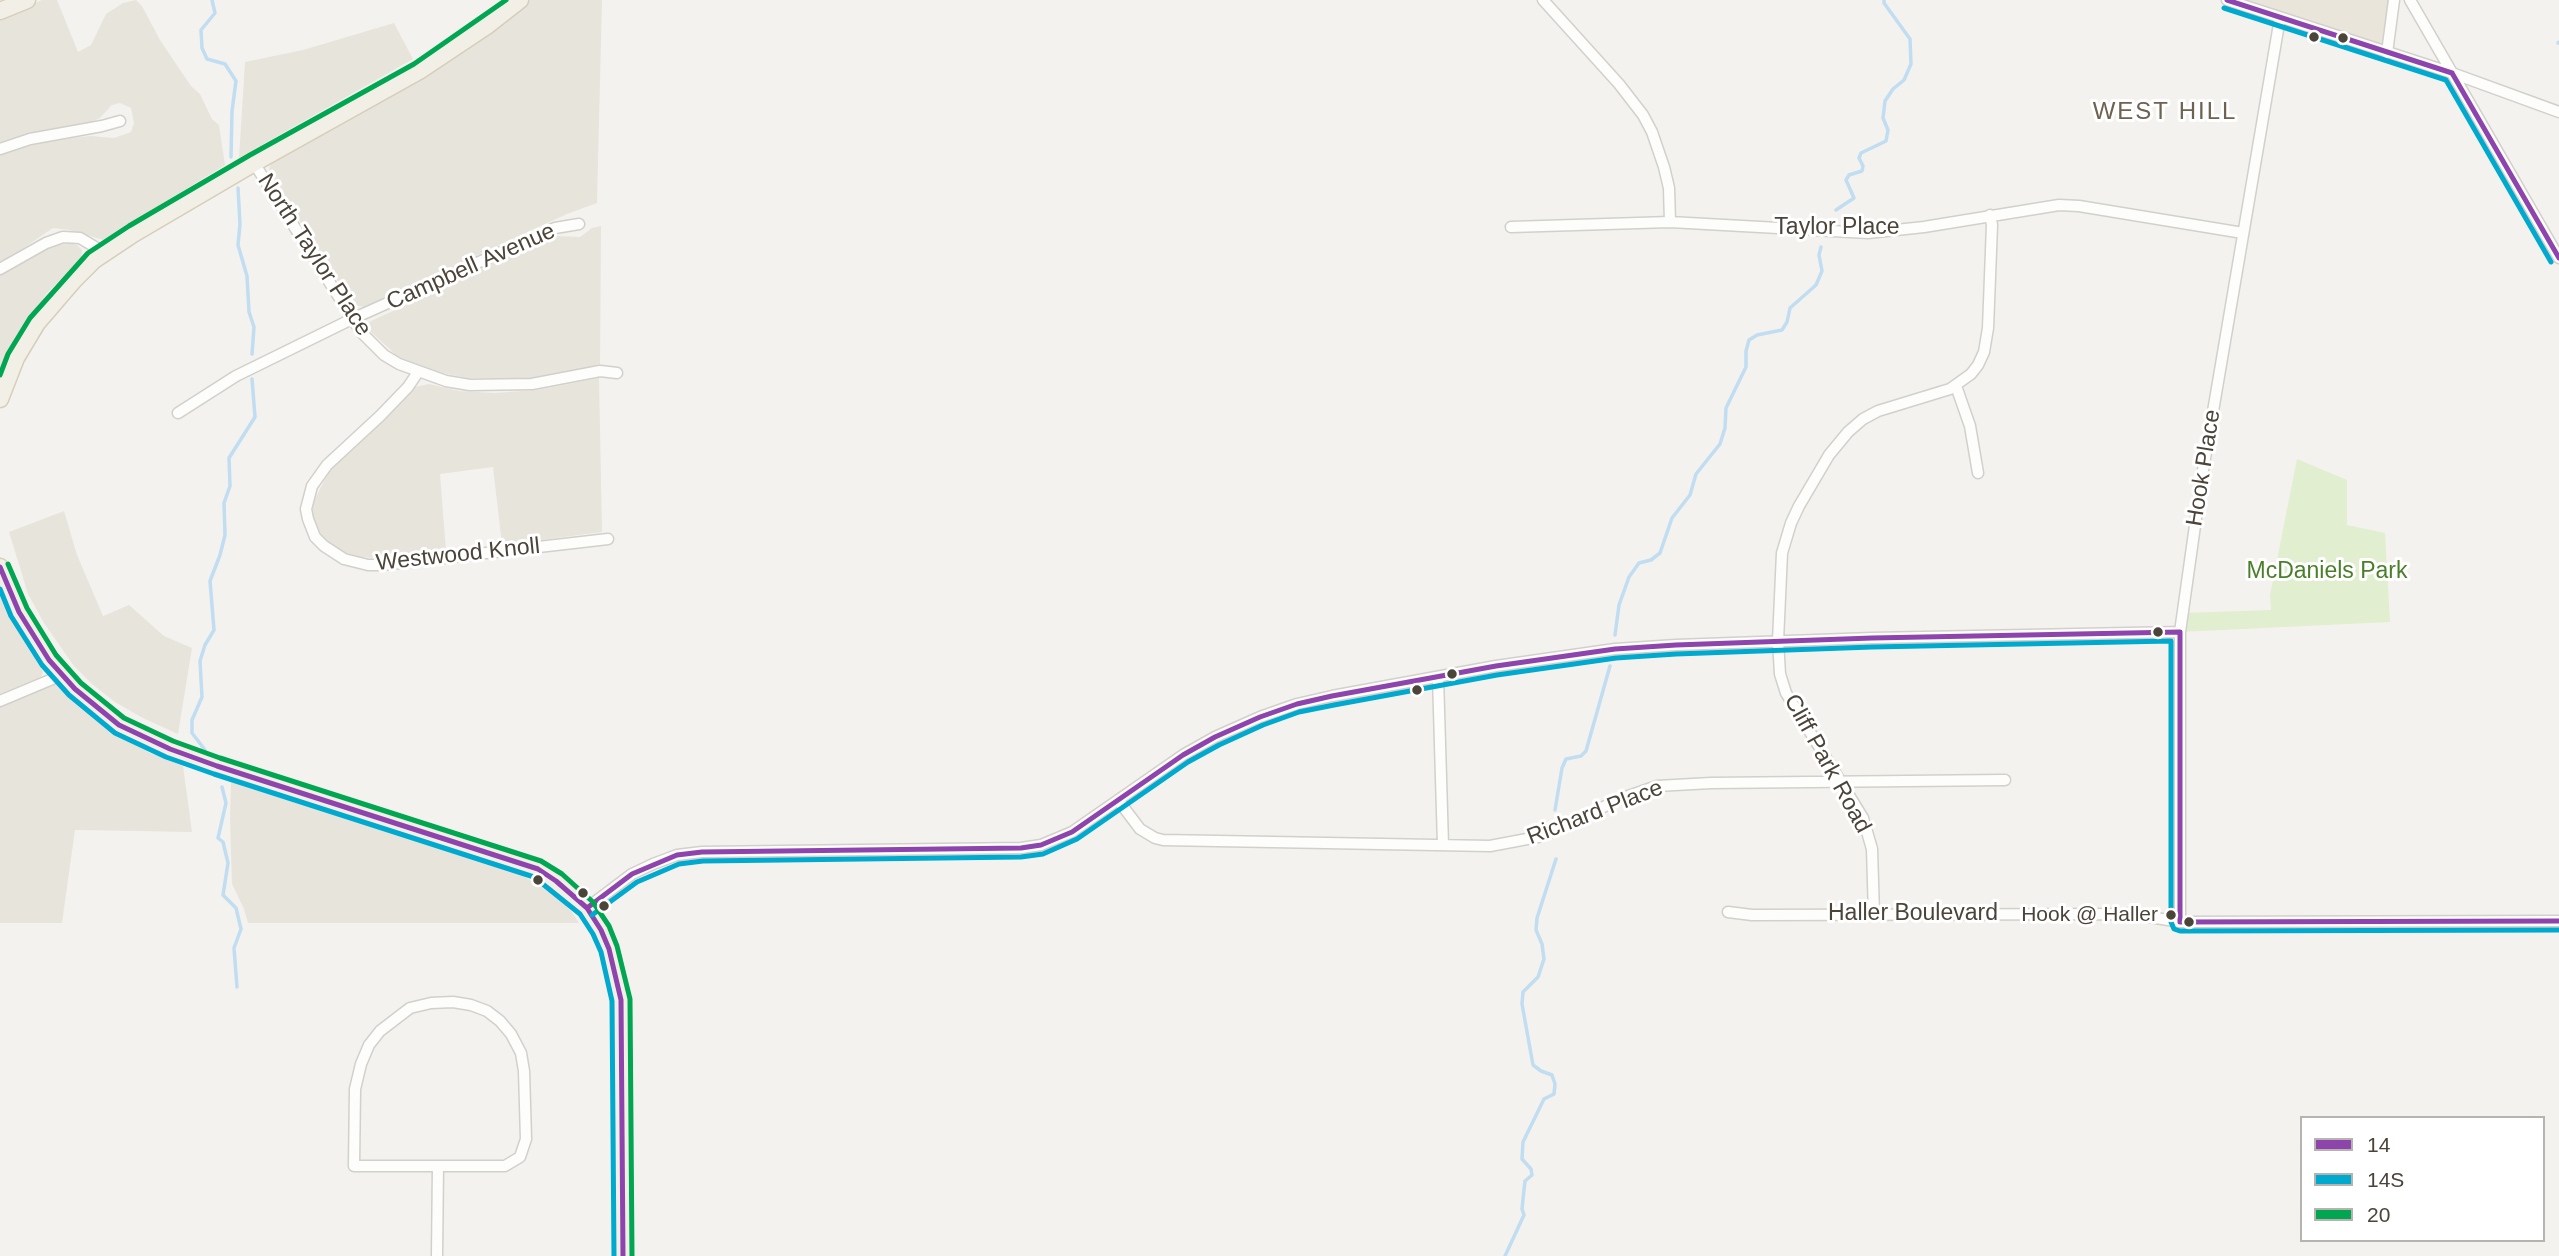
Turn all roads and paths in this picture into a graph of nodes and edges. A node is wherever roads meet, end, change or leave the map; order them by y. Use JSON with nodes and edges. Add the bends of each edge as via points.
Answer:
{"nodes":[{"id":1,"x":27,"y":0,"type":"edge"},
{"id":2,"x":520,"y":0,"type":"edge"},
{"id":3,"x":1543,"y":0,"type":"edge"},
{"id":4,"x":2227,"y":0,"type":"edge"},
{"id":5,"x":2393,"y":0,"type":"edge"},
{"id":6,"x":2410,"y":0,"type":"edge"},
{"id":7,"x":0,"y":11,"type":"edge"},
{"id":8,"x":2280,"y":18,"type":"junction"},
{"id":9,"x":2387,"y":53,"type":"junction"},
{"id":10,"x":2452,"y":73,"type":"junction"},
{"id":11,"x":2559,"y":112,"type":"edge"},
{"id":12,"x":120,"y":121,"type":"dead end"},
{"id":13,"x":0,"y":149,"type":"edge"},
{"id":14,"x":254,"y":163,"type":"junction"},
{"id":15,"x":1990,"y":215,"type":"junction"},
{"id":16,"x":1670,"y":222,"type":"junction"},
{"id":17,"x":579,"y":223,"type":"dead end"},
{"id":18,"x":1511,"y":227,"type":"dead end"},
{"id":19,"x":2243,"y":233,"type":"junction"},
{"id":20,"x":105,"y":253,"type":"junction"},
{"id":21,"x":2559,"y":258,"type":"edge"},
{"id":22,"x":0,"y":270,"type":"edge"},
{"id":23,"x":352,"y":319,"type":"junction"},
{"id":24,"x":418,"y":372,"type":"junction"},
{"id":25,"x":617,"y":373,"type":"dead end"},
{"id":26,"x":1956,"y":386,"type":"junction"},
{"id":27,"x":0,"y":399,"type":"edge"},
{"id":28,"x":178,"y":413,"type":"dead end"},
{"id":29,"x":1978,"y":473,"type":"dead end"},
{"id":30,"x":608,"y":539,"type":"dead end"},
{"id":31,"x":0,"y":567,"type":"edge"},
{"id":32,"x":2180,"y":632,"type":"junction"},
{"id":33,"x":1778,"y":641,"type":"junction"},
{"id":34,"x":62,"y":675,"type":"junction"},
{"id":35,"x":1438,"y":677,"type":"junction"},
{"id":36,"x":0,"y":701,"type":"edge"},
{"id":37,"x":2006,"y":780,"type":"dead end"},
{"id":38,"x":1842,"y":782,"type":"junction"},
{"id":39,"x":1118,"y":800,"type":"junction"},
{"id":40,"x":1443,"y":845,"type":"junction"},
{"id":41,"x":587,"y":908,"type":"junction"},
{"id":42,"x":1728,"y":912,"type":"dead end"},
{"id":43,"x":1874,"y":914,"type":"junction"},
{"id":44,"x":2559,"y":921,"type":"edge"},
{"id":45,"x":2180,"y":922,"type":"junction"},
{"id":46,"x":438,"y":1166,"type":"junction"},
{"id":47,"x":437,"y":1256,"type":"edge"},
{"id":48,"x":622,"y":1256,"type":"edge"}],
"edges":[{"from":1,"to":7,"type":"main road"},
{"from":2,"to":14,"type":"main road","via":[[419,71]]},
{"from":3,"to":16,"type":"street","via":[[1643,115],[1664,167]]},
{"from":4,"to":8,"type":"street"},
{"from":5,"to":9,"type":"street"},
{"from":6,"to":10,"type":"street"},
{"from":8,"to":9,"type":"street"},
{"from":8,"to":19,"type":"street","name":"Hook Place"},
{"from":9,"to":10,"type":"street"},
{"from":10,"to":11,"type":"street"},
{"from":10,"to":21,"type":"street"},
{"from":12,"to":13,"type":"street"},
{"from":14,"to":20,"type":"main road"},
{"from":14,"to":23,"type":"street","name":"North Taylor Place"},
{"from":15,"to":16,"type":"street","name":"Taylor Place","via":[[1868,233]]},
{"from":15,"to":19,"type":"street","name":"Taylor Place","via":[[2079,206]]},
{"from":15,"to":26,"type":"street","name":"Cliff Park Road","via":[[1987,337],[1978,365]]},
{"from":16,"to":18,"type":"street","name":"Taylor Place"},
{"from":17,"to":23,"type":"street","name":"Campbell Avenue","via":[[555,228]]},
{"from":19,"to":32,"type":"street","name":"Hook Place"},
{"from":20,"to":22,"type":"street","via":[[79,238],[63,237]]},
{"from":20,"to":27,"type":"main road","via":[[74,279],[37,323],[16,358]]},
{"from":23,"to":24,"type":"street","name":"North Taylor Place","via":[[384,355]]},
{"from":23,"to":28,"type":"street","name":"Campbell Avenue","via":[[236,376]]},
{"from":24,"to":25,"type":"street","name":"North Taylor Place","via":[[446,381],[499,386],[600,371]]},
{"from":24,"to":30,"type":"street","name":"Westwood Knoll","via":[[312,486],[308,519],[324,546],[344,559],[382,565]]},
{"from":26,"to":29,"type":"street","via":[[1970,426]]},
{"from":26,"to":33,"type":"street","name":"Cliff Park Road","via":[[1878,411],[1837,443],[1786,536],[1780,564]]},
{"from":31,"to":34,"type":"main road","via":[[25,624]]},
{"from":32,"to":33,"type":"street"},
{"from":32,"to":45,"type":"street","name":"Hook Place"},
{"from":33,"to":35,"type":"street","via":[[1601,650]]},
{"from":33,"to":38,"type":"street","name":"Cliff Park Road","via":[[1778,666],[1786,693]]},
{"from":34,"to":36,"type":"street"},
{"from":34,"to":41,"type":"main road","via":[[94,706],[146,738],[217,766],[520,863],[556,881]]},
{"from":35,"to":39,"type":"street","via":[[1320,699],[1260,717],[1183,755]]},
{"from":35,"to":40,"type":"street"},
{"from":37,"to":38,"type":"street","name":"Richard Place"},
{"from":38,"to":40,"type":"street","name":"Richard Place","via":[[1657,786],[1533,839],[1490,846]]},
{"from":38,"to":43,"type":"street","name":"Cliff Park Road","via":[[1868,832]]},
{"from":39,"to":40,"type":"street","name":"Richard Place","via":[[1140,829],[1163,840]]},
{"from":39,"to":41,"type":"street","via":[[1072,832],[1030,847],[717,850],[677,855],[632,874]]},
{"from":41,"to":48,"type":"main road","via":[[609,949],[621,1000]]},
{"from":42,"to":43,"type":"street","name":"Haller Boulevard"},
{"from":43,"to":45,"type":"street","name":"Haller Boulevard","via":[[2132,914]]},
{"from":44,"to":45,"type":"street","name":"Haller Boulevard"},
{"from":46,"to":46,"type":"street","via":[[505,1166],[525,1148],[521,1053],[511,1034],[487,1011],[453,1002],[410,1008],[396,1017],[369,1045],[355,1089],[354,1166]]},
{"from":46,"to":47,"type":"street"}]}
